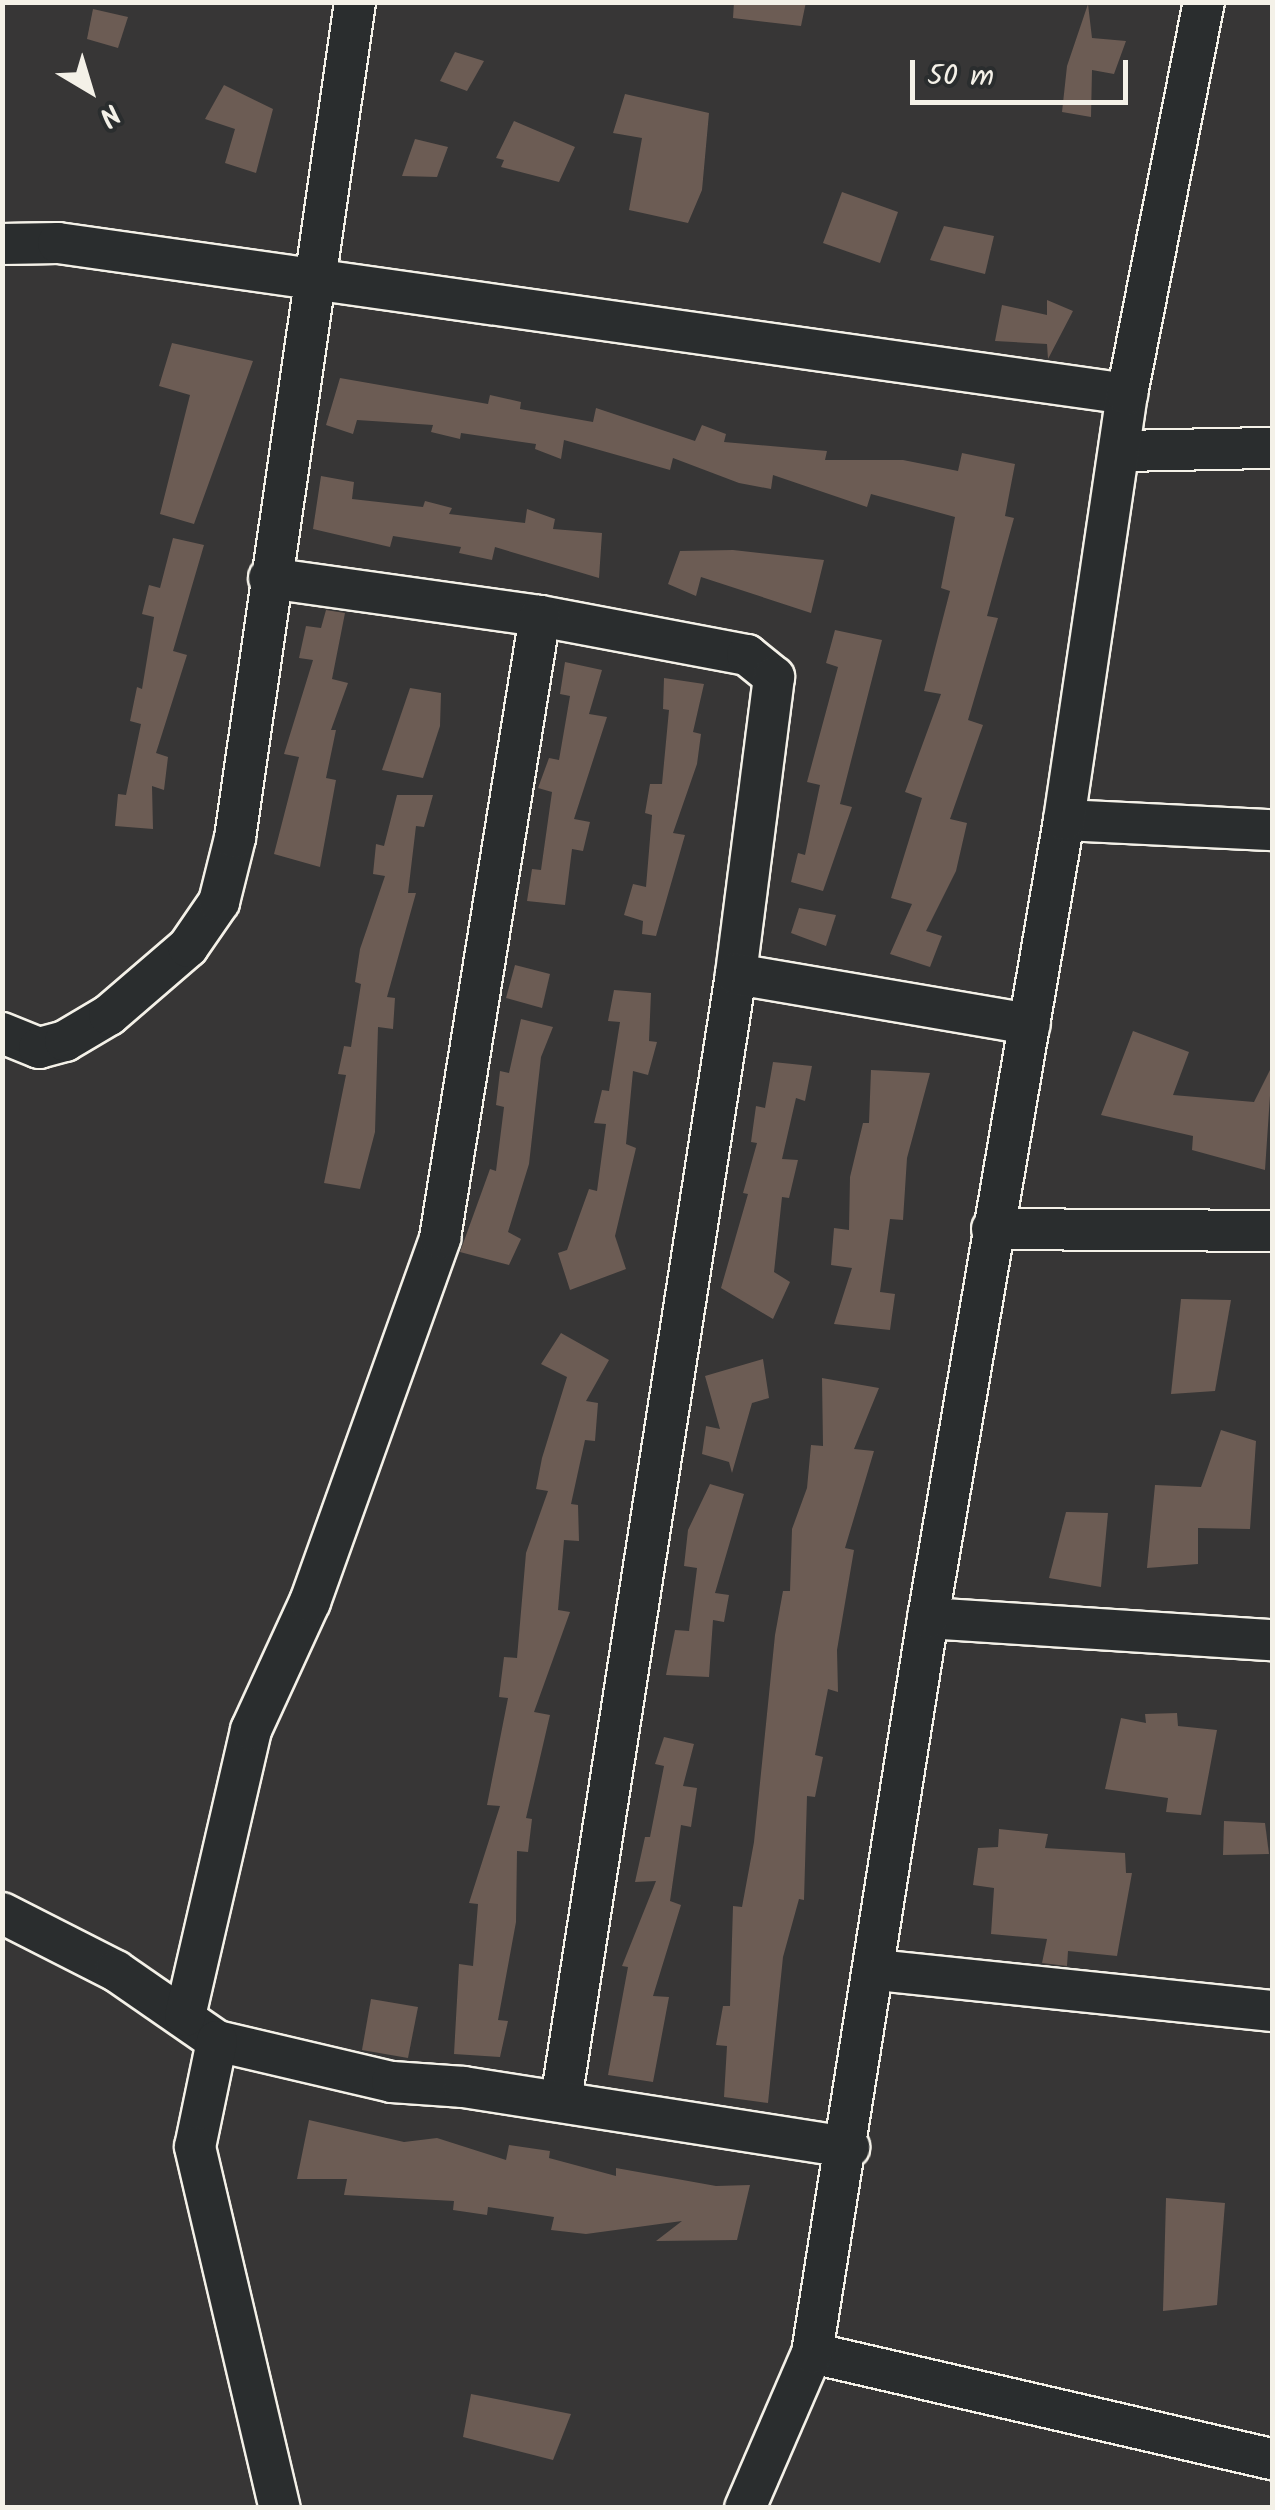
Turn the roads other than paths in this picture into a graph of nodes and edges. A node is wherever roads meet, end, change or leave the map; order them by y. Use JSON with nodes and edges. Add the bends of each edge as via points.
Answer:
{"nodes":[{"id":1,"x":355,"y":2,"type":"edge"},
{"id":2,"x":1204,"y":2,"type":"edge"},
{"id":3,"x":2,"y":244,"type":"edge"},
{"id":4,"x":318,"y":284,"type":"junction"},
{"id":5,"x":1127,"y":394,"type":"junction"},
{"id":6,"x":1272,"y":448,"type":"edge"},
{"id":7,"x":1123,"y":451,"type":"junction"},
{"id":8,"x":269,"y":578,"type":"junction"},
{"id":9,"x":540,"y":616,"type":"junction"},
{"id":10,"x":1064,"y":820,"type":"junction"},
{"id":11,"x":1272,"y":830,"type":"edge"},
{"id":12,"x":736,"y":974,"type":"junction"},
{"id":13,"x":1030,"y":1024,"type":"junction"},
{"id":14,"x":2,"y":1033,"type":"edge"},
{"id":15,"x":992,"y":1230,"type":"junction"},
{"id":16,"x":1272,"y":1231,"type":"edge"},
{"id":17,"x":928,"y":1618,"type":"junction"},
{"id":18,"x":1272,"y":1640,"type":"edge"},
{"id":19,"x":2,"y":1913,"type":"edge"},
{"id":20,"x":876,"y":1970,"type":"junction"},
{"id":21,"x":1272,"y":2011,"type":"edge"},
{"id":22,"x":185,"y":2016,"type":"junction"},
{"id":23,"x":217,"y":2041,"type":"junction"},
{"id":24,"x":561,"y":2101,"type":"junction"},
{"id":25,"x":849,"y":2147,"type":"junction"},
{"id":26,"x":812,"y":2352,"type":"junction"},
{"id":27,"x":1272,"y":2459,"type":"edge"},
{"id":28,"x":280,"y":2508,"type":"edge"},
{"id":29,"x":745,"y":2508,"type":"edge"}],
"edges":[{"from":1,"to":4,"type":"street"},
{"from":2,"to":5,"type":"street"},
{"from":3,"to":4,"type":"street","via":[[58,243]]},
{"from":4,"to":5,"type":"street"},
{"from":4,"to":8,"type":"street"},
{"from":5,"to":7,"type":"street"},
{"from":6,"to":7,"type":"street"},
{"from":7,"to":10,"type":"street"},
{"from":8,"to":9,"type":"street"},
{"from":8,"to":14,"type":"street","via":[[236,838],[206,926],[109,1014],[66,1041],[39,1048]]},
{"from":9,"to":12,"type":"street","via":[[747,655],[774,676]]},
{"from":9,"to":22,"type":"street","via":[[440,1238],[310,1602],[251,1730]]},
{"from":10,"to":11,"type":"street"},
{"from":10,"to":13,"type":"street"},
{"from":12,"to":13,"type":"street"},
{"from":12,"to":24,"type":"street"},
{"from":13,"to":15,"type":"street"},
{"from":15,"to":16,"type":"street"},
{"from":15,"to":17,"type":"street"},
{"from":17,"to":18,"type":"street"},
{"from":17,"to":20,"type":"street"},
{"from":19,"to":22,"type":"street","via":[[116,1971]]},
{"from":20,"to":21,"type":"street"},
{"from":20,"to":25,"type":"street"},
{"from":22,"to":23,"type":"street"},
{"from":23,"to":24,"type":"street","via":[[392,2082]]},
{"from":23,"to":28,"type":"street","via":[[196,2148]]},
{"from":24,"to":25,"type":"street"},
{"from":25,"to":26,"type":"street"},
{"from":26,"to":27,"type":"street"},
{"from":26,"to":29,"type":"street"}]}
